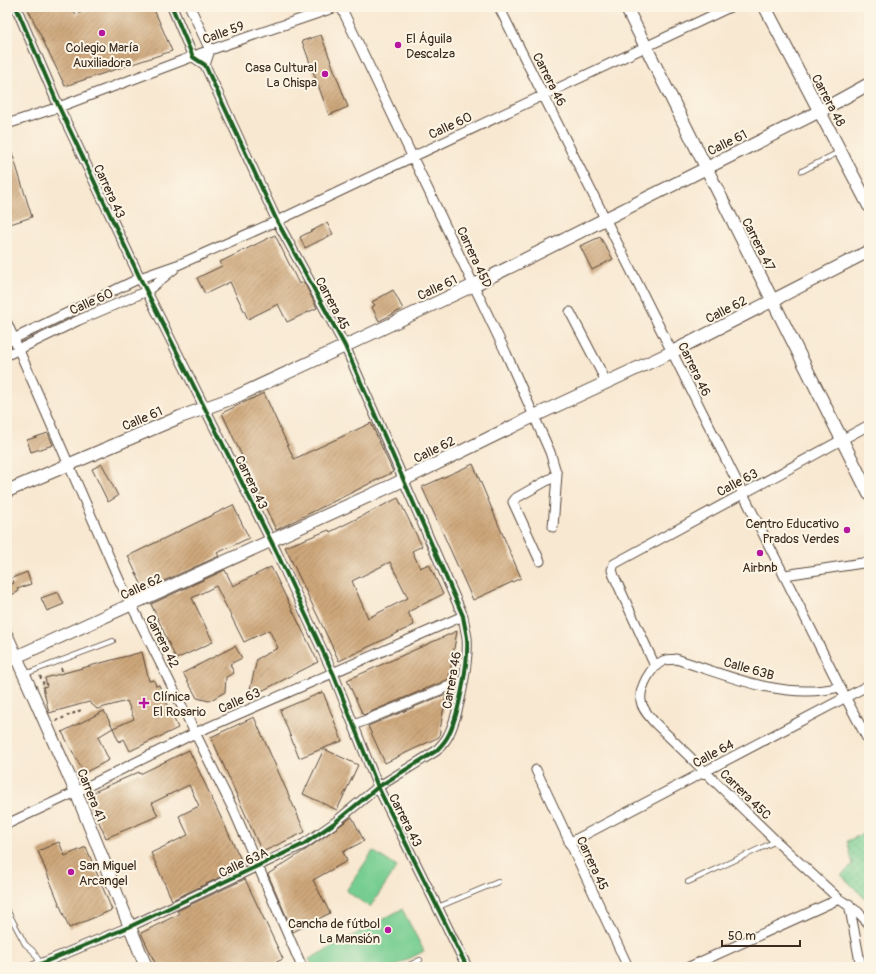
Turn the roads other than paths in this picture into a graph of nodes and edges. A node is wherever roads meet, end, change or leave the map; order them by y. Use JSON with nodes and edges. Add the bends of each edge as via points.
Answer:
{"nodes":[{"id":1,"x":16,"y":7,"type":"edge"},
{"id":2,"x":172,"y":7,"type":"edge"},
{"id":3,"x":190,"y":7,"type":"edge"},
{"id":4,"x":336,"y":7,"type":"edge"},
{"id":5,"x":341,"y":7,"type":"edge"},
{"id":6,"x":499,"y":7,"type":"edge"},
{"id":7,"x":626,"y":7,"type":"edge"},
{"id":8,"x":730,"y":7,"type":"edge"},
{"id":9,"x":765,"y":7,"type":"edge"},
{"id":10,"x":646,"y":47,"type":"junction"},
{"id":11,"x":210,"y":50,"type":"junction"},
{"id":12,"x":193,"y":57,"type":"junction"},
{"id":13,"x":205,"y":65,"type":"junction"},
{"id":14,"x":869,"y":84,"type":"edge"},
{"id":15,"x":544,"y":96,"type":"junction"},
{"id":16,"x":59,"y":107,"type":"junction"},
{"id":17,"x":820,"y":112,"type":"junction"},
{"id":18,"x":7,"y":124,"type":"edge"},
{"id":19,"x":840,"y":151,"type":"junction"},
{"id":20,"x":414,"y":157,"type":"junction"},
{"id":21,"x":706,"y":168,"type":"junction"},
{"id":22,"x":802,"y":171,"type":"dead end"},
{"id":23,"x":869,"y":206,"type":"edge"},
{"id":24,"x":606,"y":219,"type":"junction"},
{"id":25,"x":277,"y":221,"type":"junction"},
{"id":26,"x":869,"y":251,"type":"edge"},
{"id":27,"x":180,"y":264,"type":"junction"},
{"id":28,"x":140,"y":278,"type":"junction"},
{"id":29,"x":474,"y":285,"type":"junction"},
{"id":30,"x":147,"y":291,"type":"junction"},
{"id":31,"x":772,"y":301,"type":"junction"},
{"id":32,"x":570,"y":312,"type":"dead end"},
{"id":33,"x":7,"y":323,"type":"edge"},
{"id":34,"x":11,"y":340,"type":"edge"},
{"id":35,"x":345,"y":346,"type":"junction"},
{"id":36,"x":20,"y":349,"type":"junction"},
{"id":37,"x":672,"y":352,"type":"junction"},
{"id":38,"x":7,"y":355,"type":"edge"},
{"id":39,"x":607,"y":383,"type":"junction"},
{"id":40,"x":204,"y":408,"type":"junction"},
{"id":41,"x":534,"y":416,"type":"junction"},
{"id":42,"x":869,"y":425,"type":"edge"},
{"id":43,"x":842,"y":440,"type":"junction"},
{"id":44,"x":68,"y":464,"type":"junction"},
{"id":45,"x":557,"y":475,"type":"junction"},
{"id":46,"x":402,"y":480,"type":"junction"},
{"id":47,"x":7,"y":491,"type":"edge"},
{"id":48,"x":743,"y":493,"type":"junction"},
{"id":49,"x":869,"y":494,"type":"edge"},
{"id":50,"x":553,"y":527,"type":"dead end"},
{"id":51,"x":270,"y":541,"type":"junction"},
{"id":52,"x":540,"y":561,"type":"dead end"},
{"id":53,"x":869,"y":562,"type":"edge"},
{"id":54,"x":785,"y":575,"type":"junction"},
{"id":55,"x":131,"y":606,"type":"junction"},
{"id":56,"x":463,"y":616,"type":"junction"},
{"id":57,"x":7,"y":636,"type":"edge"},
{"id":58,"x":113,"y":641,"type":"dead end"},
{"id":59,"x":12,"y":659,"type":"edge"},
{"id":60,"x":655,"y":666,"type":"junction"},
{"id":61,"x":333,"y":673,"type":"junction"},
{"id":62,"x":24,"y":674,"type":"junction"},
{"id":63,"x":462,"y":681,"type":"junction"},
{"id":64,"x":869,"y":685,"type":"edge"},
{"id":65,"x":840,"y":687,"type":"junction"},
{"id":66,"x":845,"y":697,"type":"junction"},
{"id":67,"x":354,"y":725,"type":"junction"},
{"id":68,"x":195,"y":733,"type":"junction"},
{"id":69,"x":869,"y":742,"type":"edge"},
{"id":70,"x":443,"y":744,"type":"joint"},
{"id":71,"x":536,"y":770,"type":"dead end"},
{"id":72,"x":706,"y":772,"type":"junction"},
{"id":73,"x":378,"y":787,"type":"junction"},
{"id":74,"x":76,"y":792,"type":"junction"},
{"id":75,"x":7,"y":824,"type":"edge"},
{"id":76,"x":776,"y":841,"type":"junction"},
{"id":77,"x":569,"y":843,"type":"junction"},
{"id":78,"x":257,"y":866,"type":"junction"},
{"id":79,"x":498,"y":882,"type":"dead end"},
{"id":80,"x":688,"y":882,"type":"dead end"},
{"id":81,"x":839,"y":899,"type":"junction"},
{"id":82,"x":849,"y":904,"type":"junction"},
{"id":83,"x":438,"y":907,"type":"junction"},
{"id":84,"x":7,"y":910,"type":"edge"},
{"id":85,"x":869,"y":924,"type":"edge"},
{"id":86,"x":129,"y":927,"type":"junction"},
{"id":87,"x":420,"y":960,"type":"dead end"},
{"id":88,"x":37,"y":965,"type":"edge"},
{"id":89,"x":300,"y":966,"type":"edge"},
{"id":90,"x":146,"y":967,"type":"edge"},
{"id":91,"x":405,"y":967,"type":"edge"},
{"id":92,"x":467,"y":967,"type":"edge"},
{"id":93,"x":628,"y":967,"type":"edge"},
{"id":94,"x":689,"y":967,"type":"edge"},
{"id":95,"x":861,"y":967,"type":"edge"}],
"edges":[{"from":1,"to":16,"type":"street","name":"Carrera 43"},
{"from":2,"to":12,"type":"street"},
{"from":3,"to":11,"type":"street"},
{"from":4,"to":11,"type":"street","name":"Calle 59"},
{"from":5,"to":20,"type":"street","name":"Carrera 45D"},
{"from":6,"to":15,"type":"street","name":"Carrera 46"},
{"from":7,"to":10,"type":"main road","name":"Carrera 47"},
{"from":8,"to":10,"type":"street","name":"Calle 60"},
{"from":9,"to":17,"type":"main road","name":"Carrera 48"},
{"from":10,"to":15,"type":"street","name":"Calle 60"},
{"from":10,"to":21,"type":"main road","name":"Carrera 47"},
{"from":11,"to":12,"type":"street","name":"Calle 59"},
{"from":11,"to":13,"type":"street"},
{"from":12,"to":13,"type":"street"},
{"from":12,"to":16,"type":"street","name":"Calle 59"},
{"from":13,"to":25,"type":"street","name":"Carrera 45"},
{"from":14,"to":17,"type":"main road","name":"Calle 61"},
{"from":15,"to":20,"type":"street","name":"Calle 60"},
{"from":15,"to":24,"type":"street","name":"Carrera 46"},
{"from":16,"to":18,"type":"street","name":"Calle 59"},
{"from":16,"to":28,"type":"street","name":"Carrera 43"},
{"from":17,"to":19,"type":"main road","name":"Carrera 48"},
{"from":17,"to":21,"type":"main road","name":"Calle 61"},
{"from":19,"to":22,"type":"lane"},
{"from":19,"to":23,"type":"main road","name":"Carrera 48"},
{"from":20,"to":25,"type":"street","name":"Calle 60"},
{"from":20,"to":29,"type":"street","name":"Carrera 45D"},
{"from":21,"to":24,"type":"main road","name":"Calle 61"},
{"from":21,"to":31,"type":"main road","name":"Carrera 47"},
{"from":24,"to":29,"type":"main road","name":"Calle 61"},
{"from":24,"to":37,"type":"street","name":"Carrera 46"},
{"from":25,"to":27,"type":"street","name":"Calle 60"},
{"from":25,"to":35,"type":"street","name":"Carrera 45"},
{"from":26,"to":31,"type":"main road","name":"Calle 62"},
{"from":27,"to":28,"type":"street","name":"Calle 60"},
{"from":27,"to":30,"type":"street","name":"Calle 60"},
{"from":28,"to":30,"type":"street","name":"Carrera 43"},
{"from":28,"to":34,"type":"street","name":"Calle 60"},
{"from":29,"to":35,"type":"main road","name":"Calle 61"},
{"from":29,"to":41,"type":"street","name":"Carrera 45D"},
{"from":30,"to":36,"type":"street","name":"Calle 60"},
{"from":30,"to":40,"type":"street","name":"Carrera 43"},
{"from":31,"to":37,"type":"main road","name":"Calle 62"},
{"from":31,"to":43,"type":"main road","name":"Carrera 47"},
{"from":32,"to":39,"type":"street"},
{"from":33,"to":34,"type":"street","name":"Carrera 42"},
{"from":34,"to":36,"type":"street","name":"Carrera 42"},
{"from":35,"to":40,"type":"main road","name":"Calle 61","via":[[233,398]]},
{"from":35,"to":46,"type":"street","name":"Carrera 45"},
{"from":36,"to":38,"type":"street","name":"Calle 60"},
{"from":36,"to":44,"type":"street","name":"Carrera 42"},
{"from":37,"to":39,"type":"main road","name":"Calle 62"},
{"from":37,"to":48,"type":"street","name":"Carrera 46"},
{"from":39,"to":41,"type":"main road","name":"Calle 62"},
{"from":40,"to":44,"type":"main road","name":"Calle 61"},
{"from":40,"to":51,"type":"street","name":"Carrera 43"},
{"from":41,"to":45,"type":"street","name":"Carrera 45D"},
{"from":41,"to":46,"type":"main road","name":"Calle 62"},
{"from":42,"to":43,"type":"street","name":"Calle 63"},
{"from":43,"to":48,"type":"street","name":"Calle 63"},
{"from":43,"to":49,"type":"main road","name":"Carrera 47"},
{"from":44,"to":47,"type":"main road","name":"Calle 61"},
{"from":44,"to":55,"type":"street","name":"Carrera 42"},
{"from":45,"to":50,"type":"street","name":"Carrera 45D"},
{"from":45,"to":52,"type":"street","via":[[516,498],[514,502]]},
{"from":46,"to":51,"type":"main road","name":"Calle 62"},
{"from":46,"to":56,"type":"street","name":"Carrera 45"},
{"from":48,"to":54,"type":"street","name":"Carrera 46"},
{"from":48,"to":60,"type":"street","name":"Calle 63","via":[[614,564],[614,576]]},
{"from":51,"to":55,"type":"main road","name":"Calle 62"},
{"from":51,"to":61,"type":"street","name":"Carrera 43"},
{"from":53,"to":54,"type":"street"},
{"from":54,"to":65,"type":"street","name":"Carrera 46"},
{"from":55,"to":59,"type":"main road","name":"Calle 62"},
{"from":55,"to":68,"type":"street","name":"Carrera 42"},
{"from":56,"to":61,"type":"street","name":"Calle 63"},
{"from":56,"to":63,"type":"street","name":"Carrera 46","via":[[467,638]]},
{"from":57,"to":59,"type":"main road","name":"Carrera 41"},
{"from":58,"to":62,"type":"lane"},
{"from":59,"to":62,"type":"main road","name":"Carrera 41"},
{"from":60,"to":65,"type":"street","name":"Calle 63B","via":[[664,660],[676,659],[751,683],[791,692],[822,692]]},
{"from":60,"to":72,"type":"street","name":"Carrera 45C","via":[[642,690],[641,701],[645,711]]},
{"from":61,"to":67,"type":"street","name":"Carrera 43"},
{"from":61,"to":68,"type":"street","name":"Calle 63"},
{"from":62,"to":74,"type":"main road","name":"Carrera 41"},
{"from":63,"to":67,"type":"street"},
{"from":63,"to":70,"type":"street","name":"Carrera 46","via":[[453,724]]},
{"from":64,"to":66,"type":"street","name":"Calle 64"},
{"from":65,"to":66,"type":"street","name":"Carrera 46"},
{"from":66,"to":69,"type":"street","name":"Carrera 46"},
{"from":66,"to":72,"type":"street","name":"Calle 64"},
{"from":67,"to":73,"type":"street","name":"Carrera 43"},
{"from":68,"to":74,"type":"street","name":"Calle 63"},
{"from":68,"to":78,"type":"street","name":"Carrera 42","via":[[234,810]]},
{"from":70,"to":73,"type":"street","name":"Calle 63A"},
{"from":71,"to":77,"type":"street","name":"Carrera 45"},
{"from":72,"to":76,"type":"street","name":"Carrera 45C"},
{"from":72,"to":77,"type":"street","name":"Calle 64"},
{"from":73,"to":78,"type":"street","name":"Calle 63A","via":[[319,835]]},
{"from":73,"to":83,"type":"street","name":"Carrera 43"},
{"from":74,"to":75,"type":"street","name":"Calle 63"},
{"from":74,"to":86,"type":"main road","name":"Carrera 41"},
{"from":76,"to":80,"type":"lane"},
{"from":76,"to":81,"type":"street","name":"Carrera 45C"},
{"from":77,"to":93,"type":"street","name":"Carrera 45"},
{"from":78,"to":86,"type":"street","name":"Calle 63A"},
{"from":78,"to":89,"type":"street","name":"Carrera 42"},
{"from":79,"to":83,"type":"lane"},
{"from":81,"to":82,"type":"street","name":"Carrera 45C"},
{"from":81,"to":94,"type":"street"},
{"from":82,"to":85,"type":"street","name":"Carrera 45C"},
{"from":82,"to":95,"type":"street"},
{"from":83,"to":92,"type":"street","name":"Carrera 43"},
{"from":84,"to":88,"type":"lane","via":[[25,944],[33,950]]},
{"from":86,"to":88,"type":"street","name":"Calle 63A"},
{"from":86,"to":90,"type":"main road","name":"Carrera 41"},
{"from":87,"to":91,"type":"lane"}]}
